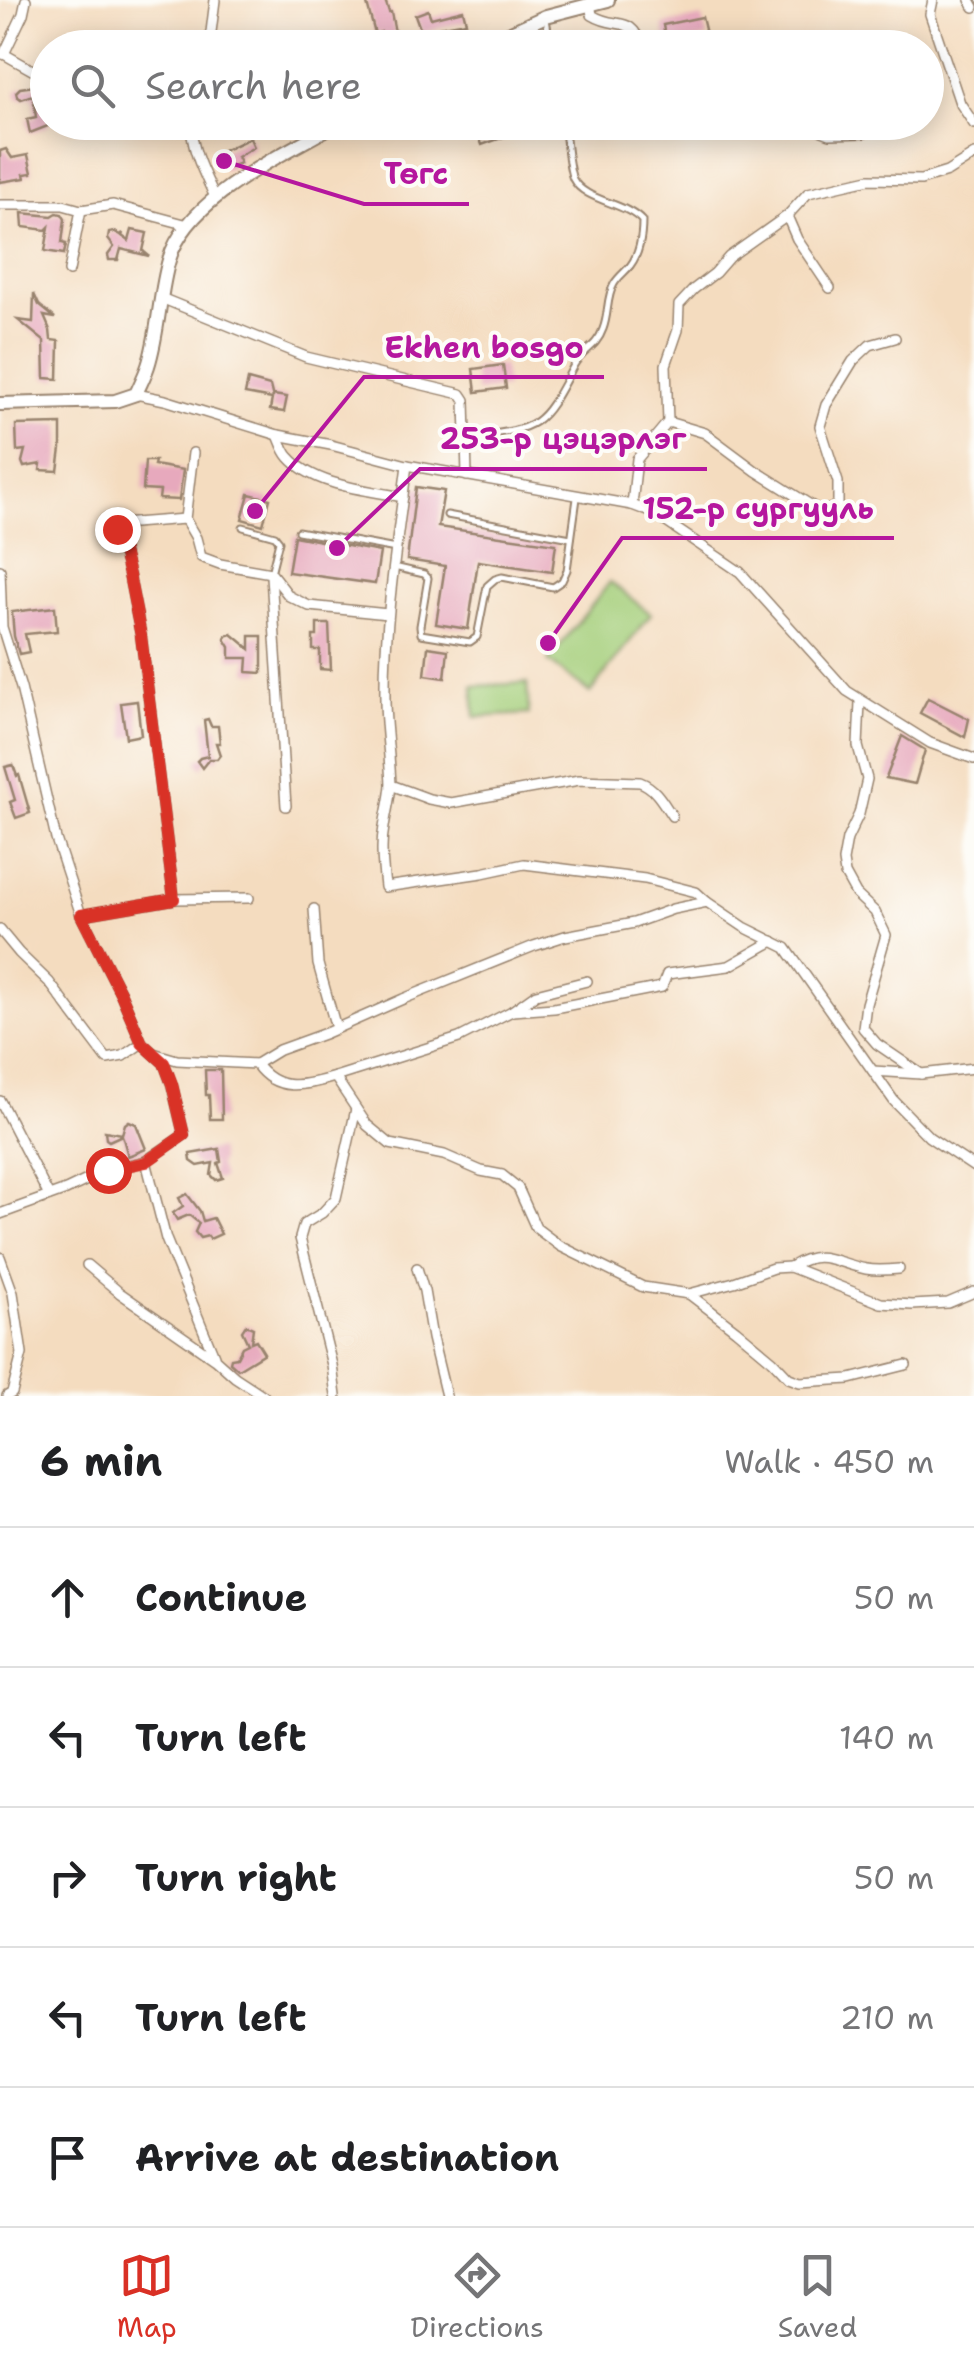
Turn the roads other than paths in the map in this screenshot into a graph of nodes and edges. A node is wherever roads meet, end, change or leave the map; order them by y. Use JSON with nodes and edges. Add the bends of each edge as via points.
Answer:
{"nodes":[{"id":1,"x":26,"y":0,"type":"edge"},
{"id":2,"x":215,"y":0,"type":"edge"},
{"id":3,"x":608,"y":0,"type":"edge"},
{"id":4,"x":933,"y":0,"type":"edge"},
{"id":5,"x":970,"y":0,"type":"edge"},
{"id":6,"x":590,"y":3,"type":"junction"},
{"id":7,"x":974,"y":7,"type":"edge"},
{"id":8,"x":546,"y":16,"type":"junction"},
{"id":9,"x":211,"y":30,"type":"edge"},
{"id":10,"x":515,"y":30,"type":"edge"},
{"id":11,"x":548,"y":30,"type":"edge"},
{"id":12,"x":635,"y":30,"type":"edge"},
{"id":13,"x":935,"y":30,"type":"edge"},
{"id":14,"x":2,"y":54,"type":"edge"},
{"id":15,"x":944,"y":56,"type":"edge"},
{"id":16,"x":30,"y":69,"type":"edge"},
{"id":17,"x":974,"y":124,"type":"edge"},
{"id":18,"x":193,"y":140,"type":"edge"},
{"id":19,"x":308,"y":140,"type":"edge"},
{"id":20,"x":567,"y":140,"type":"edge"},
{"id":21,"x":974,"y":155,"type":"edge"},
{"id":22,"x":215,"y":197,"type":"junction"},
{"id":23,"x":0,"y":205,"type":"edge"},
{"id":24,"x":81,"y":210,"type":"junction"},
{"id":25,"x":788,"y":216,"type":"junction"},
{"id":26,"x":188,"y":224,"type":"junction"},
{"id":27,"x":69,"y":271,"type":"dead end"},
{"id":28,"x":830,"y":288,"type":"dead end"},
{"id":29,"x":161,"y":298,"type":"junction"},
{"id":30,"x":895,"y":338,"type":"dead end"},
{"id":31,"x":136,"y":394,"type":"junction"},
{"id":32,"x":0,"y":404,"type":"edge"},
{"id":33,"x":668,"y":422,"type":"junction"},
{"id":34,"x":278,"y":435,"type":"junction"},
{"id":35,"x":474,"y":436,"type":"dead end"},
{"id":36,"x":194,"y":453,"type":"dead end"},
{"id":37,"x":407,"y":465,"type":"junction"},
{"id":38,"x":467,"y":476,"type":"junction"},
{"id":39,"x":578,"y":494,"type":"junction"},
{"id":40,"x":403,"y":497,"type":"junction"},
{"id":41,"x":632,"y":504,"type":"junction"},
{"id":42,"x":447,"y":515,"type":"dead end"},
{"id":43,"x":186,"y":519,"type":"junction"},
{"id":44,"x":244,"y":527,"type":"dead end"},
{"id":45,"x":298,"y":531,"type":"dead end"},
{"id":46,"x":571,"y":538,"type":"junction"},
{"id":47,"x":396,"y":549,"type":"junction"},
{"id":48,"x":394,"y":568,"type":"junction"},
{"id":49,"x":0,"y":570,"type":"edge"},
{"id":50,"x":271,"y":574,"type":"junction"},
{"id":51,"x":388,"y":614,"type":"junction"},
{"id":52,"x":860,"y":702,"type":"junction"},
{"id":53,"x":974,"y":759,"type":"edge"},
{"id":54,"x":392,"y":785,"type":"junction"},
{"id":55,"x":286,"y":806,"type":"dead end"},
{"id":56,"x":672,"y":816,"type":"dead end"},
{"id":57,"x":249,"y":898,"type":"dead end"},
{"id":58,"x":174,"y":899,"type":"junction"},
{"id":59,"x":707,"y":902,"type":"junction"},
{"id":60,"x":314,"y":910,"type":"dead end"},
{"id":61,"x":81,"y":915,"type":"junction"},
{"id":62,"x":0,"y":930,"type":"edge"},
{"id":63,"x":773,"y":941,"type":"junction"},
{"id":64,"x":587,"y":981,"type":"dead end"},
{"id":65,"x":512,"y":1011,"type":"junction"},
{"id":66,"x":336,"y":1028,"type":"junction"},
{"id":67,"x":142,"y":1043,"type":"junction"},
{"id":68,"x":153,"y":1052,"type":"junction"},
{"id":69,"x":256,"y":1064,"type":"junction"},
{"id":70,"x":974,"y":1068,"type":"edge"},
{"id":71,"x":873,"y":1071,"type":"junction"},
{"id":72,"x":921,"y":1074,"type":"junction"},
{"id":73,"x":335,"y":1077,"type":"junction"},
{"id":74,"x":0,"y":1102,"type":"edge"},
{"id":75,"x":356,"y":1109,"type":"junction"},
{"id":76,"x":146,"y":1162,"type":"junction"},
{"id":77,"x":974,"y":1167,"type":"edge"},
{"id":78,"x":48,"y":1196,"type":"junction"},
{"id":79,"x":0,"y":1214,"type":"edge"},
{"id":80,"x":0,"y":1256,"type":"edge"},
{"id":81,"x":87,"y":1265,"type":"dead end"},
{"id":82,"x":790,"y":1267,"type":"junction"},
{"id":83,"x":417,"y":1268,"type":"dead end"},
{"id":84,"x":899,"y":1268,"type":"dead end"},
{"id":85,"x":974,"y":1292,"type":"edge"},
{"id":86,"x":690,"y":1294,"type":"junction"},
{"id":87,"x":215,"y":1359,"type":"junction"},
{"id":88,"x":906,"y":1366,"type":"dead end"},
{"id":89,"x":7,"y":1396,"type":"edge"},
{"id":90,"x":264,"y":1396,"type":"edge"},
{"id":91,"x":336,"y":1396,"type":"edge"},
{"id":92,"x":446,"y":1396,"type":"edge"}],
"edges":[{"from":1,"to":14,"type":"street"},
{"from":2,"to":9,"type":"street"},
{"from":3,"to":6,"type":"main road"},
{"from":4,"to":13,"type":"street"},
{"from":5,"to":7,"type":"street"},
{"from":6,"to":8,"type":"main road"},
{"from":6,"to":12,"type":"street","via":[[592,15]]},
{"from":8,"to":10,"type":"main road"},
{"from":8,"to":11,"type":"lane"},
{"from":14,"to":16,"type":"street"},
{"from":15,"to":17,"type":"street"},
{"from":18,"to":22,"type":"street"},
{"from":19,"to":22,"type":"main road"},
{"from":20,"to":35,"type":"lane","via":[[574,180],[584,192],[633,212],[642,221],[642,240],[614,284],[596,344],[576,360],[553,406],[514,432]]},
{"from":21,"to":25,"type":"street","via":[[921,180],[869,179],[808,193]]},
{"from":22,"to":26,"type":"main road"},
{"from":23,"to":24,"type":"street"},
{"from":24,"to":26,"type":"street","via":[[114,205]]},
{"from":24,"to":27,"type":"street"},
{"from":25,"to":28,"type":"street"},
{"from":25,"to":33,"type":"street","via":[[729,257],[680,305],[666,365]]},
{"from":26,"to":29,"type":"main road","via":[[170,256]]},
{"from":29,"to":31,"type":"main road"},
{"from":29,"to":38,"type":"street","via":[[306,356],[460,394]]},
{"from":30,"to":33,"type":"street","via":[[870,345],[853,361],[826,405],[820,426],[838,482],[838,505],[828,510],[799,498],[705,433]]},
{"from":31,"to":32,"type":"main road","via":[[115,401]]},
{"from":31,"to":34,"type":"street"},
{"from":33,"to":41,"type":"street","via":[[637,459]]},
{"from":34,"to":37,"type":"street"},
{"from":34,"to":40,"type":"street","via":[[288,456],[333,484]]},
{"from":36,"to":43,"type":"street"},
{"from":37,"to":38,"type":"street"},
{"from":37,"to":40,"type":"street"},
{"from":38,"to":39,"type":"street"},
{"from":39,"to":41,"type":"street"},
{"from":39,"to":46,"type":"lane"},
{"from":40,"to":47,"type":"street"},
{"from":41,"to":52,"type":"street","via":[[740,572]]},
{"from":42,"to":46,"type":"lane"},
{"from":43,"to":50,"type":"street","via":[[201,557]]},
{"from":43,"to":58,"type":"street","via":[[117,529],[141,636]]},
{"from":44,"to":50,"type":"lane","via":[[279,540]]},
{"from":45,"to":47,"type":"lane"},
{"from":46,"to":48,"type":"lane","via":[[566,570],[553,586],[502,577],[487,586],[470,642],[422,634],[428,578]]},
{"from":47,"to":48,"type":"street"},
{"from":48,"to":51,"type":"street"},
{"from":49,"to":61,"type":"street","via":[[2,627]]},
{"from":50,"to":51,"type":"street","via":[[289,596],[309,606]]},
{"from":50,"to":55,"type":"street"},
{"from":51,"to":54,"type":"street","via":[[385,702]]},
{"from":52,"to":53,"type":"street","via":[[930,744]]},
{"from":52,"to":72,"type":"street","via":[[858,746],[867,779],[845,874],[886,936],[863,1028]]},
{"from":54,"to":56,"type":"street","via":[[451,803],[580,780],[640,782]]},
{"from":54,"to":59,"type":"street","via":[[382,853],[386,887],[524,864],[645,878],[696,892]]},
{"from":57,"to":58,"type":"street"},
{"from":58,"to":61,"type":"street"},
{"from":59,"to":63,"type":"street"},
{"from":59,"to":66,"type":"street","via":[[534,946]]},
{"from":60,"to":66,"type":"street","via":[[318,964]]},
{"from":61,"to":67,"type":"street"},
{"from":62,"to":67,"type":"street","via":[[106,1059]]},
{"from":63,"to":65,"type":"street","via":[[728,966],[668,974],[662,986]]},
{"from":63,"to":71,"type":"street","via":[[786,948]]},
{"from":64,"to":65,"type":"street","via":[[536,994]]},
{"from":65,"to":73,"type":"street","via":[[459,1038]]},
{"from":66,"to":69,"type":"street"},
{"from":67,"to":68,"type":"street"},
{"from":68,"to":69,"type":"street","via":[[178,1060]]},
{"from":68,"to":76,"type":"street","via":[[172,1084],[184,1135]]},
{"from":69,"to":73,"type":"street","via":[[264,1076],[284,1084]]},
{"from":70,"to":72,"type":"street"},
{"from":71,"to":72,"type":"street"},
{"from":71,"to":77,"type":"street","via":[[929,1137]]},
{"from":73,"to":75,"type":"street"},
{"from":74,"to":78,"type":"street"},
{"from":75,"to":86,"type":"street","via":[[390,1144],[502,1175],[518,1188],[536,1228],[560,1246],[644,1287]]},
{"from":75,"to":91,"type":"street","via":[[336,1198],[304,1224],[300,1238]]},
{"from":76,"to":78,"type":"street"},
{"from":76,"to":87,"type":"street","via":[[166,1239]]},
{"from":78,"to":79,"type":"street"},
{"from":80,"to":89,"type":"street","via":[[22,1354]]},
{"from":81,"to":87,"type":"street"},
{"from":82,"to":84,"type":"street","via":[[806,1256],[866,1269]]},
{"from":82,"to":85,"type":"street","via":[[881,1303],[948,1302]]},
{"from":82,"to":86,"type":"street"},
{"from":83,"to":92,"type":"street"},
{"from":86,"to":88,"type":"street","via":[[800,1382]]},
{"from":87,"to":90,"type":"street"}]}
